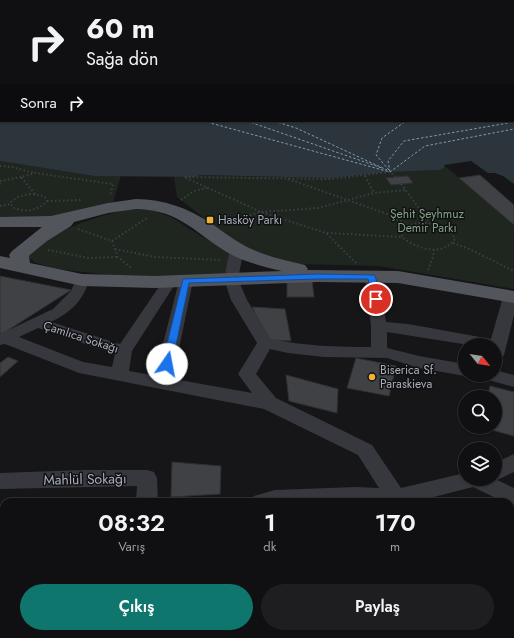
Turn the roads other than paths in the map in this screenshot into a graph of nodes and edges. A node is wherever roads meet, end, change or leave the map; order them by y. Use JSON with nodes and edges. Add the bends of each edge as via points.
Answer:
{"nodes":[{"id":1,"x":70,"y":219,"type":"junction"},
{"id":2,"x":0,"y":222,"type":"edge"},
{"id":3,"x":0,"y":262,"type":"edge"},
{"id":4,"x":234,"y":263,"type":"junction"},
{"id":5,"x":21,"y":266,"type":"junction"},
{"id":6,"x":368,"y":274,"type":"junction"},
{"id":7,"x":82,"y":280,"type":"junction"},
{"id":8,"x":178,"y":281,"type":"junction"},
{"id":9,"x":481,"y":292,"type":"junction"},
{"id":10,"x":513,"y":297,"type":"edge"},
{"id":11,"x":38,"y":323,"type":"junction"},
{"id":12,"x":379,"y":326,"type":"junction"},
{"id":13,"x":501,"y":338,"type":"edge"},
{"id":14,"x":3,"y":339,"type":"edge"},
{"id":15,"x":458,"y":341,"type":"edge"},
{"id":16,"x":265,"y":343,"type":"junction"},
{"id":17,"x":124,"y":351,"type":"junction"},
{"id":18,"x":379,"y":352,"type":"junction"},
{"id":19,"x":167,"y":364,"type":"dead end"},
{"id":20,"x":458,"y":369,"type":"edge"},
{"id":21,"x":119,"y":375,"type":"junction"},
{"id":22,"x":502,"y":378,"type":"edge"},
{"id":23,"x":514,"y":381,"type":"edge"},
{"id":24,"x":269,"y":403,"type":"junction"},
{"id":25,"x":514,"y":462,"type":"edge"},
{"id":26,"x":502,"y":469,"type":"edge"},
{"id":27,"x":0,"y":482,"type":"edge"},
{"id":28,"x":458,"y":484,"type":"edge"},
{"id":29,"x":490,"y":486,"type":"edge"},
{"id":30,"x":514,"y":497,"type":"edge"},
{"id":31,"x":147,"y":498,"type":"edge"},
{"id":32,"x":295,"y":498,"type":"edge"},
{"id":33,"x":382,"y":498,"type":"edge"},
{"id":34,"x":398,"y":498,"type":"edge"},
{"id":35,"x":406,"y":498,"type":"edge"}],
"edges":[{"from":1,"to":2,"type":"main road"},
{"from":1,"to":4,"type":"main road","via":[[124,206],[141,204],[165,207],[205,228]]},
{"from":1,"to":5,"type":"main road","via":[[46,232],[28,246],[19,255]]},
{"from":3,"to":5,"type":"main road"},
{"from":4,"to":6,"type":"main road","via":[[318,276]]},
{"from":4,"to":6,"type":"main road","via":[[252,257],[272,264],[302,269]]},
{"from":4,"to":8,"type":"main road"},
{"from":4,"to":16,"type":"street","via":[[239,300]]},
{"from":5,"to":7,"type":"main road"},
{"from":6,"to":9,"type":"main road"},
{"from":6,"to":9,"type":"main road","via":[[380,271],[425,278]]},
{"from":6,"to":12,"type":"street","via":[[376,299]]},
{"from":7,"to":8,"type":"main road"},
{"from":7,"to":11,"type":"street","via":[[78,293],[59,312]]},
{"from":8,"to":17,"type":"street"},
{"from":8,"to":19,"type":"street"},
{"from":9,"to":10,"type":"main road"},
{"from":10,"to":13,"type":"street"},
{"from":11,"to":14,"type":"street"},
{"from":11,"to":17,"type":"street","name":"Çamlıca Sokağı"},
{"from":12,"to":15,"type":"street","via":[[408,329]]},
{"from":12,"to":18,"type":"street"},
{"from":14,"to":21,"type":"street","via":[[79,367]]},
{"from":16,"to":18,"type":"street","via":[[324,352]]},
{"from":16,"to":24,"type":"street","via":[[247,374]]},
{"from":17,"to":21,"type":"street"},
{"from":18,"to":20,"type":"street"},
{"from":21,"to":24,"type":"street"},
{"from":22,"to":23,"type":"street"},
{"from":24,"to":34,"type":"street","via":[[365,450]]},
{"from":25,"to":26,"type":"street"},
{"from":27,"to":31,"type":"street","name":"Mahlül Sokağı","via":[[147,478]]},
{"from":28,"to":35,"type":"street"},
{"from":29,"to":30,"type":"street"},
{"from":32,"to":33,"type":"street","via":[[356,495]]}]}
